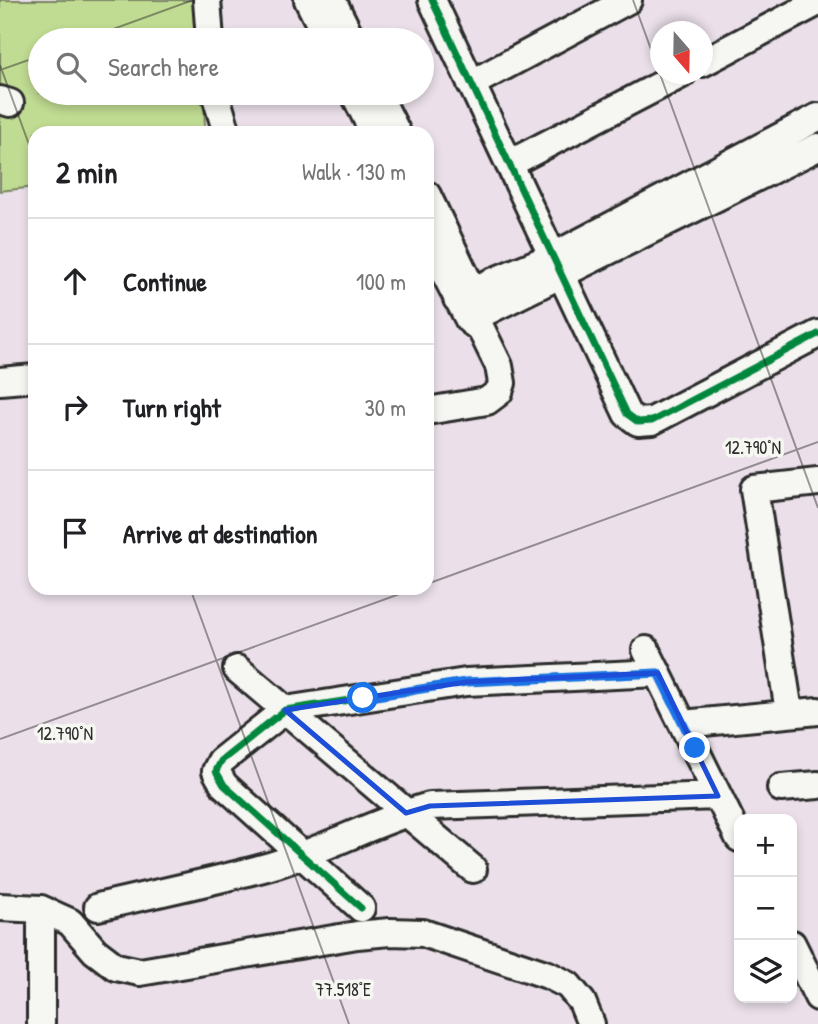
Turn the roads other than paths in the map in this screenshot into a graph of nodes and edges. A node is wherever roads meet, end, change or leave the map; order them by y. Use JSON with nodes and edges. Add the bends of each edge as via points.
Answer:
{"nodes":[{"id":1,"x":207,"y":0,"type":"edge"},
{"id":2,"x":308,"y":0,"type":"edge"},
{"id":3,"x":332,"y":0,"type":"edge"},
{"id":4,"x":432,"y":0,"type":"edge"},
{"id":5,"x":628,"y":0,"type":"edge"},
{"id":6,"x":818,"y":2,"type":"edge"},
{"id":7,"x":208,"y":28,"type":"edge"},
{"id":8,"x":322,"y":28,"type":"edge"},
{"id":9,"x":346,"y":28,"type":"edge"},
{"id":10,"x":713,"y":57,"type":"edge"},
{"id":11,"x":471,"y":84,"type":"junction"},
{"id":12,"x":663,"y":84,"type":"edge"},
{"id":13,"x":219,"y":105,"type":"edge"},
{"id":14,"x":360,"y":105,"type":"edge"},
{"id":15,"x":383,"y":105,"type":"edge"},
{"id":16,"x":818,"y":117,"type":"edge"},
{"id":17,"x":225,"y":126,"type":"edge"},
{"id":18,"x":370,"y":126,"type":"edge"},
{"id":19,"x":394,"y":126,"type":"edge"},
{"id":20,"x":818,"y":147,"type":"edge"},
{"id":21,"x":509,"y":164,"type":"junction"},
{"id":22,"x":434,"y":213,"type":"edge"},
{"id":23,"x":434,"y":250,"type":"edge"},
{"id":24,"x":557,"y":265,"type":"junction"},
{"id":25,"x":472,"y":310,"type":"junction"},
{"id":26,"x":818,"y":334,"type":"edge"},
{"id":27,"x":28,"y":379,"type":"edge"},
{"id":28,"x":0,"y":381,"type":"edge"},
{"id":29,"x":434,"y":410,"type":"edge"},
{"id":30,"x":818,"y":482,"type":"edge"},
{"id":31,"x":237,"y":669,"type":"dead end"},
{"id":32,"x":787,"y":699,"type":"dead end"},
{"id":33,"x":285,"y":710,"type":"junction"},
{"id":34,"x":818,"y":710,"type":"edge"},
{"id":35,"x":683,"y":724,"type":"junction"},
{"id":36,"x":818,"y":785,"type":"edge"},
{"id":37,"x":781,"y":788,"type":"dead end"},
{"id":38,"x":718,"y":796,"type":"junction"},
{"id":39,"x":405,"y":813,"type":"junction"},
{"id":40,"x":734,"y":828,"type":"edge"},
{"id":41,"x":304,"y":855,"type":"junction"},
{"id":42,"x":473,"y":869,"type":"dead end"},
{"id":43,"x":0,"y":906,"type":"edge"},
{"id":44,"x":98,"y":907,"type":"dead end"},
{"id":45,"x":361,"y":908,"type":"dead end"},
{"id":46,"x":41,"y":909,"type":"junction"},
{"id":47,"x":797,"y":954,"type":"edge"},
{"id":48,"x":818,"y":997,"type":"edge"},
{"id":49,"x":41,"y":1024,"type":"edge"},
{"id":50,"x":591,"y":1024,"type":"edge"}],
"edges":[{"from":1,"to":7,"type":"street"},
{"from":2,"to":8,"type":"street"},
{"from":3,"to":9,"type":"street"},
{"from":4,"to":11,"type":"street"},
{"from":5,"to":11,"type":"street"},
{"from":6,"to":10,"type":"street"},
{"from":11,"to":21,"type":"street"},
{"from":12,"to":21,"type":"street"},
{"from":13,"to":17,"type":"street"},
{"from":14,"to":18,"type":"street"},
{"from":15,"to":19,"type":"street"},
{"from":16,"to":24,"type":"street"},
{"from":20,"to":24,"type":"street"},
{"from":21,"to":24,"type":"street"},
{"from":22,"to":25,"type":"street"},
{"from":23,"to":25,"type":"street"},
{"from":24,"to":25,"type":"street"},
{"from":24,"to":26,"type":"street","via":[[627,414],[638,422],[652,421]]},
{"from":25,"to":29,"type":"street","via":[[499,366],[499,392],[487,401]]},
{"from":27,"to":28,"type":"street"},
{"from":30,"to":32,"type":"street","via":[[754,489]]},
{"from":31,"to":33,"type":"street"},
{"from":33,"to":35,"type":"street","via":[[466,682],[652,662]]},
{"from":33,"to":39,"type":"street"},
{"from":33,"to":41,"type":"street","via":[[221,761],[216,771],[224,785]]},
{"from":34,"to":35,"type":"street"},
{"from":35,"to":38,"type":"street"},
{"from":36,"to":37,"type":"street"},
{"from":38,"to":39,"type":"street","via":[[430,806]]},
{"from":38,"to":40,"type":"street"},
{"from":39,"to":41,"type":"street"},
{"from":39,"to":42,"type":"street"},
{"from":41,"to":44,"type":"street"},
{"from":41,"to":45,"type":"street"},
{"from":43,"to":46,"type":"street"},
{"from":46,"to":49,"type":"street"},
{"from":46,"to":50,"type":"street","via":[[70,922],[116,967],[140,972],[358,935],[422,933],[568,985]]},
{"from":47,"to":48,"type":"street"}]}
